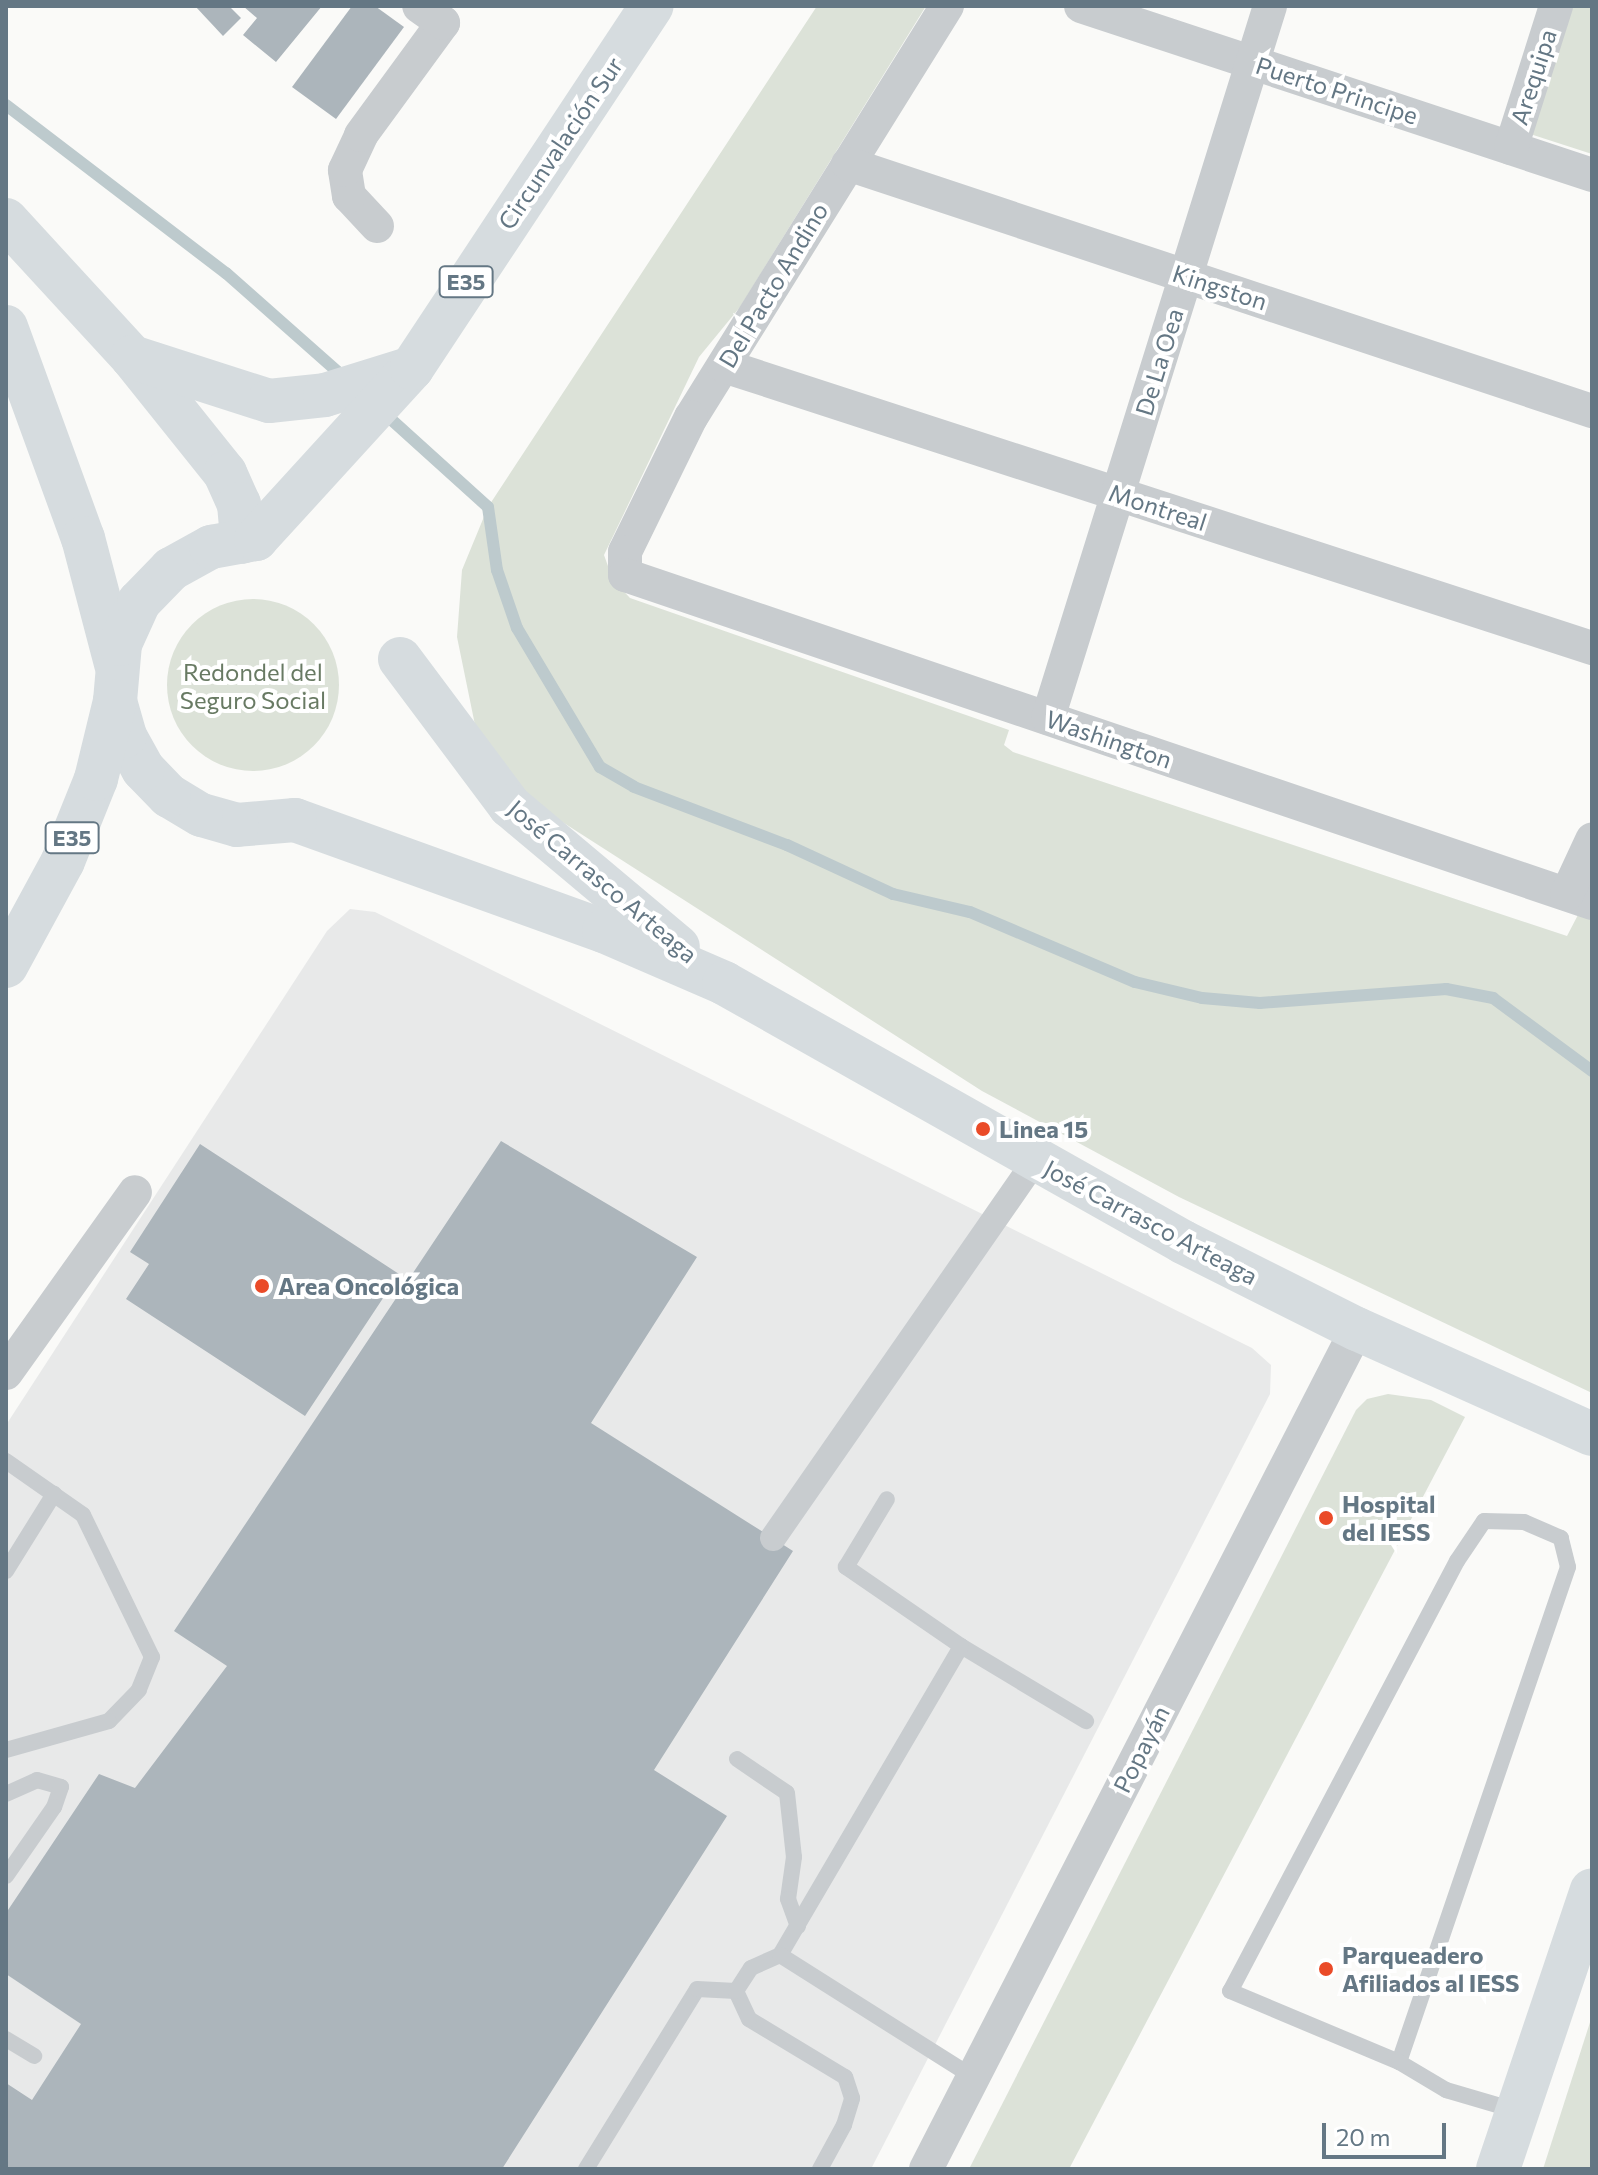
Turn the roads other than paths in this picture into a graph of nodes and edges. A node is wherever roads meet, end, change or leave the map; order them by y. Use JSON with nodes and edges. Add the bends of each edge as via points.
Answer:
{"nodes":[{"id":1,"x":419,"y":6,"type":"edge"},
{"id":2,"x":652,"y":6,"type":"edge"},
{"id":3,"x":947,"y":6,"type":"edge"},
{"id":4,"x":1081,"y":6,"type":"edge"},
{"id":5,"x":1270,"y":6,"type":"edge"},
{"id":6,"x":1556,"y":6,"type":"edge"},
{"id":7,"x":1251,"y":62,"type":"junction"},
{"id":8,"x":1511,"y":148,"type":"junction"},
{"id":9,"x":848,"y":164,"type":"junction"},
{"id":10,"x":1592,"y":175,"type":"edge"},
{"id":11,"x":6,"y":220,"type":"edge"},
{"id":12,"x":377,"y":226,"type":"dead end"},
{"id":13,"x":1184,"y":275,"type":"junction"},
{"id":14,"x":6,"y":327,"type":"edge"},
{"id":15,"x":132,"y":357,"type":"junction"},
{"id":16,"x":724,"y":366,"type":"junction"},
{"id":17,"x":412,"y":368,"type":"junction"},
{"id":18,"x":1592,"y":411,"type":"edge"},
{"id":19,"x":1120,"y":494,"type":"junction"},
{"id":20,"x":249,"y":540,"type":"junction"},
{"id":21,"x":625,"y":575,"type":"joint"},
{"id":22,"x":1592,"y":648,"type":"edge"},
{"id":23,"x":400,"y":659,"type":"dead end"},
{"id":24,"x":116,"y":682,"type":"junction"},
{"id":25,"x":1048,"y":718,"type":"junction"},
{"id":26,"x":1592,"y":840,"type":"edge"},
{"id":27,"x":1580,"y":898,"type":"edge"},
{"id":28,"x":6,"y":966,"type":"edge"},
{"id":29,"x":724,"y":983,"type":"junction"},
{"id":30,"x":1036,"y":1159,"type":"junction"},
{"id":31,"x":135,"y":1192,"type":"dead end"},
{"id":32,"x":1357,"y":1329,"type":"junction"},
{"id":33,"x":6,"y":1373,"type":"edge"},
{"id":34,"x":1592,"y":1434,"type":"edge"},
{"id":35,"x":6,"y":1461,"type":"edge"},
{"id":36,"x":54,"y":1494,"type":"junction"},
{"id":37,"x":887,"y":1499,"type":"dead end"},
{"id":38,"x":773,"y":1538,"type":"dead end"},
{"id":39,"x":6,"y":1571,"type":"edge"},
{"id":40,"x":961,"y":1646,"type":"junction"},
{"id":41,"x":1086,"y":1721,"type":"dead end"},
{"id":42,"x":6,"y":1750,"type":"edge"},
{"id":43,"x":737,"y":1759,"type":"dead end"},
{"id":44,"x":6,"y":1794,"type":"edge"},
{"id":45,"x":6,"y":1876,"type":"edge"},
{"id":46,"x":1592,"y":1890,"type":"edge"},
{"id":47,"x":798,"y":1926,"type":"junction"},
{"id":48,"x":780,"y":1955,"type":"junction"},
{"id":49,"x":736,"y":1991,"type":"junction"},
{"id":50,"x":6,"y":2039,"type":"edge"},
{"id":51,"x":34,"y":2056,"type":"dead end"},
{"id":52,"x":1399,"y":2062,"type":"junction"},
{"id":53,"x":973,"y":2077,"type":"junction"},
{"id":54,"x":1516,"y":2111,"type":"junction"},
{"id":55,"x":586,"y":2169,"type":"edge"},
{"id":56,"x":820,"y":2169,"type":"edge"},
{"id":57,"x":926,"y":2169,"type":"edge"},
{"id":58,"x":1498,"y":2169,"type":"edge"}],
"edges":[{"from":1,"to":12,"type":"street","via":[[443,23],[350,155],[345,170],[349,196]]},
{"from":2,"to":17,"type":"main road","name":"Circunvalación Sur","number":"E35"},
{"from":3,"to":9,"type":"street","name":"Del Pacto Andino"},
{"from":4,"to":7,"type":"street","name":"Puerto Principe"},
{"from":5,"to":7,"type":"street","name":"De La Oea"},
{"from":6,"to":8,"type":"street","name":"Arequipa"},
{"from":7,"to":8,"type":"street","name":"Puerto Principe"},
{"from":7,"to":13,"type":"street","name":"De La Oea"},
{"from":8,"to":10,"type":"street","name":"Puerto Principe"},
{"from":9,"to":13,"type":"street","name":"Kingston"},
{"from":9,"to":16,"type":"street","name":"Del Pacto Andino"},
{"from":11,"to":15,"type":"main road"},
{"from":13,"to":18,"type":"street","name":"Kingston"},
{"from":13,"to":19,"type":"street","name":"De La Oea"},
{"from":14,"to":24,"type":"main road","via":[[83,538]]},
{"from":15,"to":17,"type":"main road","via":[[269,401],[325,395]]},
{"from":15,"to":20,"type":"main road","via":[[225,473]]},
{"from":16,"to":19,"type":"street","name":"Montreal"},
{"from":16,"to":21,"type":"street","name":"Del Pacto Andino","via":[[691,417],[625,552]]},
{"from":17,"to":20,"type":"main road","name":"Circunvalación Sur","number":"E35"},
{"from":19,"to":22,"type":"street","name":"Montreal"},
{"from":19,"to":25,"type":"street","name":"De La Oea"},
{"from":20,"to":24,"type":"main road","number":"E35","via":[[211,547],[171,569],[139,602]]},
{"from":21,"to":25,"type":"street","name":"Washington"},
{"from":23,"to":29,"type":"main road","name":"José Carrasco Arteaga","via":[[510,806]]},
{"from":24,"to":28,"type":"main road","number":"E35","via":[[96,779],[63,861]]},
{"from":24,"to":29,"type":"main road","name":"José Carrasco Arteaga","via":[[137,758],[169,796],[201,815],[237,825],[295,820],[604,931]]},
{"from":25,"to":27,"type":"street","name":"Washington"},
{"from":26,"to":27,"type":"street"},
{"from":29,"to":30,"type":"main road","name":"José Carrasco Arteaga"},
{"from":30,"to":32,"type":"main road","name":"José Carrasco Arteaga","via":[[1183,1242]]},
{"from":30,"to":38,"type":"street"},
{"from":31,"to":33,"type":"street"},
{"from":32,"to":34,"type":"main road","name":"José Carrasco Arteaga"},
{"from":32,"to":53,"type":"street","name":"Popayán"},
{"from":35,"to":36,"type":"lane"},
{"from":36,"to":39,"type":"lane"},
{"from":36,"to":42,"type":"lane","via":[[83,1515],[152,1657],[139,1690],[109,1721]]},
{"from":37,"to":40,"type":"lane","via":[[846,1567]]},
{"from":40,"to":41,"type":"lane"},
{"from":40,"to":47,"type":"lane"},
{"from":43,"to":47,"type":"lane","via":[[787,1793],[794,1857],[788,1899]]},
{"from":44,"to":45,"type":"lane","via":[[37,1780],[61,1787],[54,1807]]},
{"from":46,"to":54,"type":"main road"},
{"from":47,"to":48,"type":"lane"},
{"from":48,"to":49,"type":"lane","via":[[751,1968]]},
{"from":48,"to":53,"type":"lane"},
{"from":49,"to":55,"type":"lane","via":[[697,1989]]},
{"from":49,"to":56,"type":"lane","via":[[749,2019],[845,2077],[852,2098]]},
{"from":50,"to":51,"type":"lane"},
{"from":52,"to":52,"type":"lane","via":[[1230,1991],[1457,1561],[1484,1521],[1524,1522],[1561,1538],[1568,1567]]},
{"from":52,"to":54,"type":"lane","via":[[1446,2090]]},
{"from":53,"to":57,"type":"street","name":"Popayán"},
{"from":54,"to":58,"type":"main road"}]}
